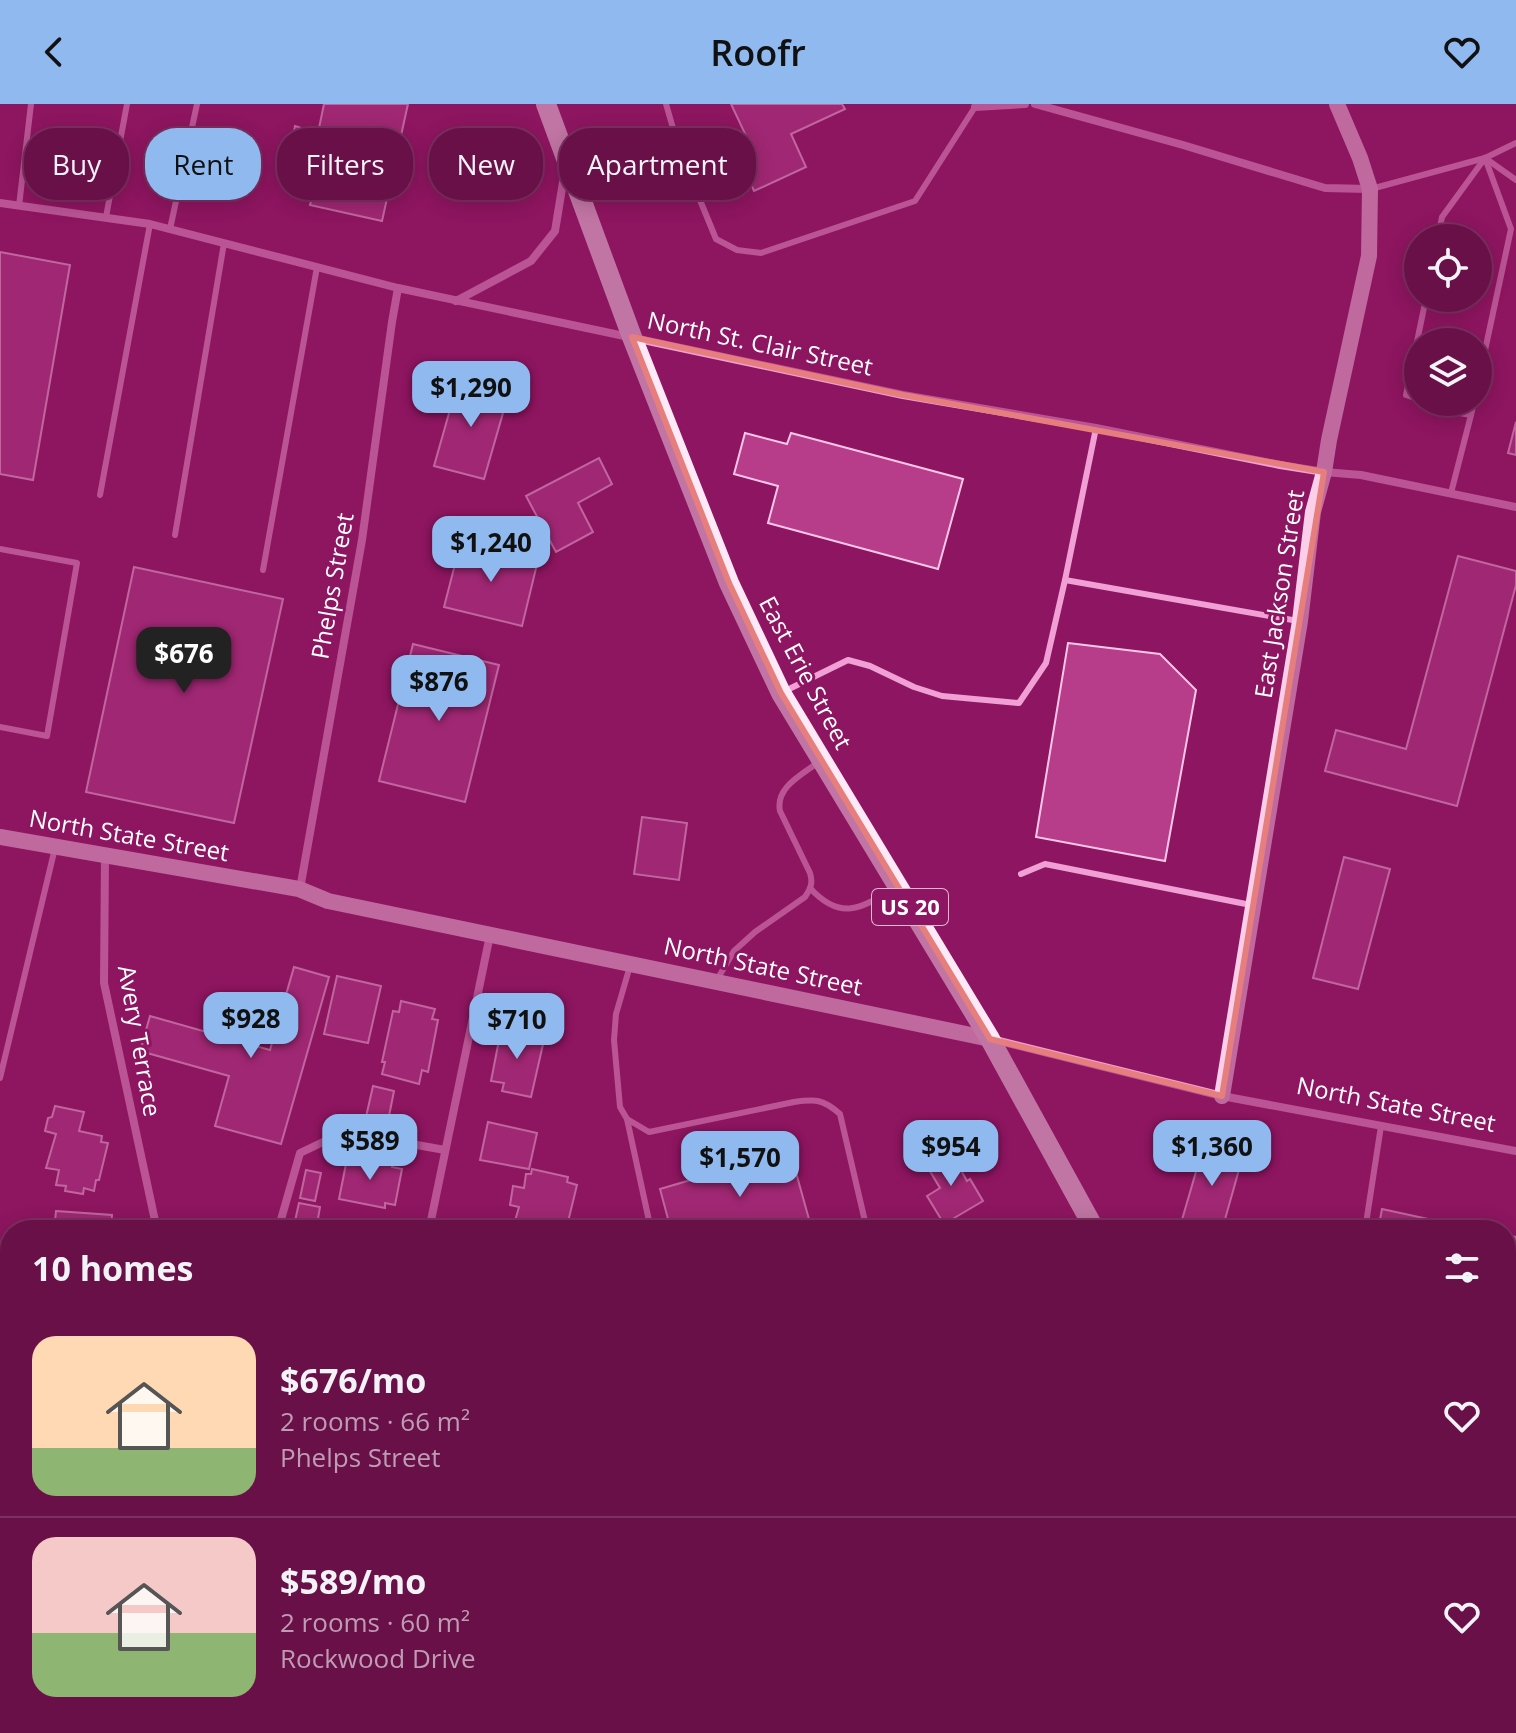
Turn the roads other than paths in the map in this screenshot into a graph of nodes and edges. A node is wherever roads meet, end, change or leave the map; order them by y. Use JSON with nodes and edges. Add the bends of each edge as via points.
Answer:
{"nodes":[{"id":1,"x":31,"y":104,"type":"edge"},
{"id":2,"x":127,"y":104,"type":"edge"},
{"id":3,"x":197,"y":104,"type":"edge"},
{"id":4,"x":546,"y":104,"type":"edge"},
{"id":5,"x":666,"y":104,"type":"edge"},
{"id":6,"x":1025,"y":104,"type":"edge"},
{"id":7,"x":1035,"y":104,"type":"edge"},
{"id":8,"x":1337,"y":104,"type":"edge"},
{"id":9,"x":975,"y":107,"type":"joint"},
{"id":10,"x":559,"y":141,"type":"edge"},
{"id":11,"x":1516,"y":143,"type":"edge"},
{"id":12,"x":1485,"y":158,"type":"junction"},
{"id":13,"x":1516,"y":180,"type":"edge"},
{"id":14,"x":1370,"y":189,"type":"junction"},
{"id":15,"x":560,"y":200,"type":"edge"},
{"id":16,"x":581,"y":200,"type":"edge"},
{"id":17,"x":0,"y":203,"type":"edge"},
{"id":18,"x":19,"y":206,"type":"junction"},
{"id":19,"x":106,"y":217,"type":"junction"},
{"id":20,"x":150,"y":224,"type":"junction"},
{"id":21,"x":1441,"y":224,"type":"edge"},
{"id":22,"x":170,"y":229,"type":"junction"},
{"id":23,"x":224,"y":243,"type":"junction"},
{"id":24,"x":317,"y":267,"type":"junction"},
{"id":25,"x":398,"y":288,"type":"junction"},
{"id":26,"x":456,"y":301,"type":"junction"},
{"id":27,"x":1490,"y":328,"type":"edge"},
{"id":28,"x":632,"y":337,"type":"junction"},
{"id":29,"x":1471,"y":416,"type":"edge"},
{"id":30,"x":1096,"y":428,"type":"junction"},
{"id":31,"x":1324,"y":472,"type":"junction"},
{"id":32,"x":1451,"y":493,"type":"junction"},
{"id":33,"x":100,"y":495,"type":"dead end"},
{"id":34,"x":1516,"y":507,"type":"edge"},
{"id":35,"x":175,"y":535,"type":"dead end"},
{"id":36,"x":0,"y":549,"type":"edge"},
{"id":37,"x":263,"y":570,"type":"dead end"},
{"id":38,"x":1065,"y":580,"type":"junction"},
{"id":39,"x":1300,"y":621,"type":"junction"},
{"id":40,"x":781,"y":693,"type":"junction"},
{"id":41,"x":0,"y":727,"type":"edge"},
{"id":42,"x":822,"y":760,"type":"junction"},
{"id":43,"x":0,"y":837,"type":"edge"},
{"id":44,"x":55,"y":848,"type":"junction"},
{"id":45,"x":105,"y":856,"type":"junction"},
{"id":46,"x":1021,"y":874,"type":"dead end"},
{"id":47,"x":898,"y":886,"type":"junction"},
{"id":48,"x":810,"y":888,"type":"junction"},
{"id":49,"x":299,"y":889,"type":"junction"},
{"id":50,"x":1255,"y":906,"type":"junction"},
{"id":51,"x":490,"y":934,"type":"junction"},
{"id":52,"x":631,"y":964,"type":"junction"},
{"id":53,"x":716,"y":982,"type":"junction"},
{"id":54,"x":990,"y":1039,"type":"junction"},
{"id":55,"x":0,"y":1078,"type":"edge"},
{"id":56,"x":1222,"y":1096,"type":"junction"},
{"id":57,"x":627,"y":1119,"type":"junction"},
{"id":58,"x":1381,"y":1126,"type":"junction"},
{"id":59,"x":445,"y":1150,"type":"junction"},
{"id":60,"x":1516,"y":1151,"type":"edge"},
{"id":61,"x":155,"y":1220,"type":"edge"},
{"id":62,"x":281,"y":1220,"type":"edge"},
{"id":63,"x":431,"y":1220,"type":"edge"},
{"id":64,"x":649,"y":1220,"type":"edge"},
{"id":65,"x":865,"y":1220,"type":"edge"},
{"id":66,"x":1090,"y":1220,"type":"edge"},
{"id":67,"x":1367,"y":1220,"type":"edge"}],
"edges":[{"from":1,"to":18,"type":"lane"},
{"from":2,"to":19,"type":"lane"},
{"from":3,"to":22,"type":"lane"},
{"from":4,"to":10,"type":"main road","name":"East Erie Street","number":"US 20"},
{"from":5,"to":9,"type":"lane","via":[[716,239],[737,250],[761,253],[915,201]]},
{"from":6,"to":9,"type":"street"},
{"from":7,"to":14,"type":"street","via":[[1325,188]]},
{"from":8,"to":14,"type":"main road","name":"East Jackson Street"},
{"from":11,"to":12,"type":"lane"},
{"from":12,"to":13,"type":"lane"},
{"from":12,"to":14,"type":"lane"},
{"from":12,"to":21,"type":"lane"},
{"from":12,"to":27,"type":"lane","via":[[1511,229]]},
{"from":14,"to":31,"type":"main road","name":"East Jackson Street","via":[[1369,256]]},
{"from":15,"to":26,"type":"street","via":[[555,231],[531,261]]},
{"from":16,"to":28,"type":"main road","name":"East Erie Street","number":"US 20"},
{"from":17,"to":18,"type":"street","name":"North St. Clair Street"},
{"from":18,"to":19,"type":"street","name":"North St. Clair Street"},
{"from":19,"to":20,"type":"street","name":"North St. Clair Street"},
{"from":20,"to":22,"type":"street","name":"North St. Clair Street"},
{"from":20,"to":33,"type":"lane"},
{"from":22,"to":23,"type":"street","name":"North St. Clair Street"},
{"from":23,"to":24,"type":"street","name":"North St. Clair Street"},
{"from":23,"to":35,"type":"lane"},
{"from":24,"to":25,"type":"street","name":"North St. Clair Street"},
{"from":24,"to":37,"type":"lane"},
{"from":25,"to":26,"type":"street","name":"North St. Clair Street"},
{"from":25,"to":49,"type":"street","name":"Phelps Street","via":[[362,540]]},
{"from":26,"to":28,"type":"street","name":"North St. Clair Street"},
{"from":28,"to":30,"type":"street","name":"North St. Clair Street","via":[[903,395]]},
{"from":28,"to":40,"type":"main road","name":"East Erie Street","number":"US 20","via":[[729,583]]},
{"from":29,"to":32,"type":"lane"},
{"from":30,"to":31,"type":"street","name":"North St. Clair Street"},
{"from":30,"to":38,"type":"lane"},
{"from":31,"to":32,"type":"street","name":"North St. Clair Street"},
{"from":31,"to":39,"type":"main road","name":"East Jackson Street","via":[[1313,512]]},
{"from":32,"to":34,"type":"street","name":"North St. Clair Street"},
{"from":36,"to":41,"type":"lane","via":[[77,563],[47,736]]},
{"from":38,"to":39,"type":"lane"},
{"from":38,"to":40,"type":"lane","via":[[1046,663],[1019,703],[942,696],[848,660]]},
{"from":39,"to":50,"type":"main road","name":"East Jackson Street"},
{"from":40,"to":42,"type":"main road","name":"East Erie Street","number":"US 20"},
{"from":42,"to":47,"type":"main road","name":"East Erie Street","number":"US 20"},
{"from":42,"to":48,"type":"lane","via":[[790,783],[778,804],[810,873]]},
{"from":43,"to":44,"type":"main road","name":"North State Street"},
{"from":44,"to":45,"type":"main road","name":"North State Street"},
{"from":44,"to":55,"type":"lane"},
{"from":45,"to":49,"type":"main road","name":"North State Street"},
{"from":45,"to":61,"type":"street","name":"Avery Terrace","via":[[104,983]]},
{"from":46,"to":50,"type":"lane","via":[[1045,864]]},
{"from":47,"to":48,"type":"lane","via":[[851,909],[833,907]]},
{"from":47,"to":54,"type":"main road","name":"East Erie Street","number":"US 20"},
{"from":48,"to":53,"type":"lane","via":[[734,951]]},
{"from":49,"to":51,"type":"main road","name":"North State Street","via":[[328,901]]},
{"from":50,"to":56,"type":"main road","name":"East Jackson Street"},
{"from":51,"to":52,"type":"main road","name":"North State Street"},
{"from":51,"to":59,"type":"street"},
{"from":52,"to":53,"type":"main road","name":"North State Street"},
{"from":52,"to":57,"type":"lane","via":[[614,1040],[620,1107]]},
{"from":53,"to":54,"type":"main road","name":"North State Street"},
{"from":54,"to":56,"type":"street","name":"North State Street"},
{"from":54,"to":66,"type":"main road","name":"East Erie Street","number":"US 20"},
{"from":56,"to":58,"type":"street","name":"North State Street"},
{"from":57,"to":64,"type":"lane"},
{"from":57,"to":65,"type":"lane","via":[[649,1132],[794,1102],[814,1099],[829,1104],[840,1114]]},
{"from":58,"to":60,"type":"street","name":"North State Street"},
{"from":58,"to":67,"type":"lane"},
{"from":59,"to":62,"type":"street","via":[[344,1132],[300,1153]]},
{"from":59,"to":63,"type":"street"}]}
